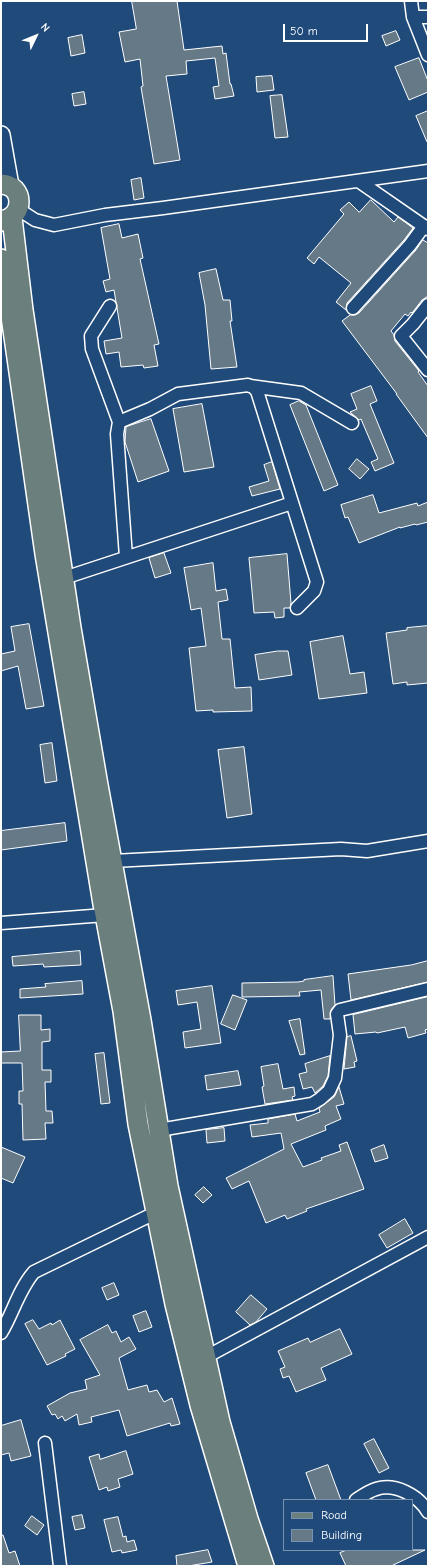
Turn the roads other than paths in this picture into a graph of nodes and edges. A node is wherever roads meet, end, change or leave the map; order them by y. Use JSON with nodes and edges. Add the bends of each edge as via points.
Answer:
{"nodes":[{"id":1,"x":411,"y":1,"type":"edge"},
{"id":2,"x":413,"y":17,"type":"junction"},
{"id":3,"x":428,"y":17,"type":"edge"},
{"id":4,"x":428,"y":55,"type":"edge"},
{"id":5,"x":1,"y":135,"type":"edge"},
{"id":6,"x":428,"y":171,"type":"edge"},
{"id":7,"x":360,"y":182,"type":"junction"},
{"id":8,"x":5,"y":185,"type":"edge"},
{"id":9,"x":10,"y":216,"type":"edge"},
{"id":10,"x":426,"y":228,"type":"edge"},
{"id":11,"x":1,"y":259,"type":"edge"},
{"id":12,"x":428,"y":305,"type":"edge"},
{"id":13,"x":110,"y":306,"type":"dead end"},
{"id":14,"x":353,"y":308,"type":"dead end"},
{"id":15,"x":428,"y":370,"type":"edge"},
{"id":16,"x":250,"y":386,"type":"junction"},
{"id":17,"x":119,"y":422,"type":"junction"},
{"id":18,"x":352,"y":423,"type":"dead end"},
{"id":19,"x":292,"y":503,"type":"junction"},
{"id":20,"x":126,"y":557,"type":"junction"},
{"id":21,"x":64,"y":578,"type":"junction"},
{"id":22,"x":297,"y":608,"type":"dead end"},
{"id":23,"x":428,"y":841,"type":"edge"},
{"id":24,"x":113,"y":861,"type":"junction"},
{"id":25,"x":105,"y":915,"type":"junction"},
{"id":26,"x":1,"y":923,"type":"edge"},
{"id":27,"x":428,"y":989,"type":"edge"},
{"id":28,"x":159,"y":1130,"type":"junction"},
{"id":29,"x":157,"y":1212,"type":"junction"},
{"id":30,"x":428,"y":1237,"type":"edge"},
{"id":31,"x":1,"y":1333,"type":"edge"},
{"id":32,"x":206,"y":1357,"type":"junction"},
{"id":33,"x":45,"y":1443,"type":"dead end"},
{"id":34,"x":358,"y":1499,"type":"edge"},
{"id":35,"x":428,"y":1512,"type":"edge"},
{"id":36,"x":60,"y":1566,"type":"edge"},
{"id":37,"x":248,"y":1566,"type":"edge"},
{"id":38,"x":264,"y":1566,"type":"edge"}],
"edges":[{"from":1,"to":2,"type":"street"},
{"from":2,"to":3,"type":"street"},
{"from":2,"to":4,"type":"street"},
{"from":5,"to":8,"type":"main road"},
{"from":6,"to":7,"type":"street"},
{"from":7,"to":9,"type":"street","via":[[105,215],[54,225]]},
{"from":7,"to":10,"type":"street"},
{"from":8,"to":9,"type":"main road","via":[[14,190],[19,199]]},
{"from":9,"to":21,"type":"main road"},
{"from":10,"to":14,"type":"street"},
{"from":11,"to":25,"type":"main road","via":[[45,554]]},
{"from":12,"to":15,"type":"street","via":[[401,336]]},
{"from":13,"to":17,"type":"street","via":[[91,336],[92,349]]},
{"from":16,"to":17,"type":"street","via":[[178,394]]},
{"from":16,"to":18,"type":"street","via":[[301,393]]},
{"from":16,"to":19,"type":"street","via":[[257,391]]},
{"from":17,"to":20,"type":"street","via":[[117,434]]},
{"from":19,"to":20,"type":"street"},
{"from":19,"to":22,"type":"street","via":[[317,582],[314,591]]},
{"from":20,"to":21,"type":"street"},
{"from":21,"to":24,"type":"main road"},
{"from":23,"to":24,"type":"street","via":[[367,851],[341,849]]},
{"from":24,"to":28,"type":"main road"},
{"from":25,"to":26,"type":"street"},
{"from":25,"to":29,"type":"main road","via":[[123,1011],[138,1124]]},
{"from":27,"to":28,"type":"street","via":[[340,1010],[337,1014],[340,1035],[335,1078],[329,1091],[312,1104]]},
{"from":28,"to":32,"type":"main road","via":[[168,1186]]},
{"from":29,"to":31,"type":"street","via":[[34,1272],[26,1281]]},
{"from":29,"to":37,"type":"main road","via":[[175,1304],[200,1405]]},
{"from":30,"to":32,"type":"street"},
{"from":32,"to":38,"type":"main road","via":[[220,1422]]},
{"from":33,"to":36,"type":"street"},
{"from":34,"to":35,"type":"street","via":[[376,1489],[390,1487],[408,1492],[418,1499]]}]}
